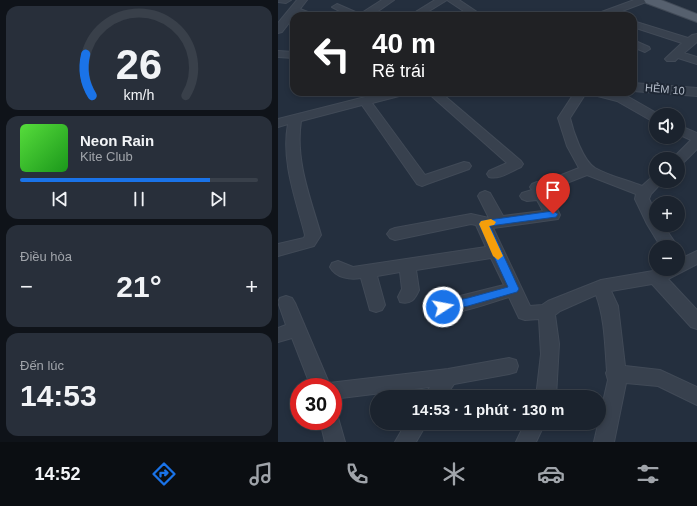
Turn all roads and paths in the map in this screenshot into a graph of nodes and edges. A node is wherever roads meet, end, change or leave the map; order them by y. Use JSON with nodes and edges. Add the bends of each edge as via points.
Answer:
{"nodes":[{"id":1,"x":281,"y":0,"type":"edge"},
{"id":2,"x":286,"y":0,"type":"edge"},
{"id":3,"x":302,"y":0,"type":"edge"},
{"id":4,"x":389,"y":0,"type":"edge"},
{"id":5,"x":442,"y":0,"type":"edge"},
{"id":6,"x":452,"y":0,"type":"edge"},
{"id":7,"x":642,"y":0,"type":"edge"},
{"id":8,"x":650,"y":0,"type":"edge"},
{"id":9,"x":337,"y":7,"type":"dead end"},
{"id":10,"x":467,"y":9,"type":"junction"},
{"id":11,"x":294,"y":10,"type":"joint"},
{"id":12,"x":299,"y":12,"type":"edge"},
{"id":13,"x":348,"y":12,"type":"edge"},
{"id":14,"x":370,"y":12,"type":"edge"},
{"id":15,"x":421,"y":12,"type":"edge"},
{"id":16,"x":462,"y":12,"type":"edge"},
{"id":17,"x":472,"y":12,"type":"edge"},
{"id":18,"x":610,"y":12,"type":"edge"},
{"id":19,"x":290,"y":15,"type":"edge"},
{"id":20,"x":697,"y":18,"type":"edge"},
{"id":21,"x":637,"y":25,"type":"edge"},
{"id":22,"x":278,"y":30,"type":"edge"},
{"id":23,"x":693,"y":40,"type":"edge"},
{"id":24,"x":637,"y":45,"type":"edge"},
{"id":25,"x":645,"y":49,"type":"dead end"},
{"id":26,"x":278,"y":54,"type":"edge"},
{"id":27,"x":290,"y":55,"type":"edge"},
{"id":28,"x":697,"y":61,"type":"edge"},
{"id":29,"x":637,"y":87,"type":"edge"},
{"id":30,"x":697,"y":92,"type":"edge"},
{"id":31,"x":379,"y":96,"type":"edge"},
{"id":32,"x":438,"y":96,"type":"edge"},
{"id":33,"x":579,"y":96,"type":"edge"},
{"id":34,"x":623,"y":96,"type":"edge"},
{"id":35,"x":365,"y":102,"type":"junction"},
{"id":36,"x":649,"y":113,"type":"edge"},
{"id":37,"x":295,"y":119,"type":"junction"},
{"id":38,"x":278,"y":123,"type":"edge"},
{"id":39,"x":685,"y":132,"type":"edge"},
{"id":40,"x":697,"y":138,"type":"edge"},
{"id":41,"x":697,"y":142,"type":"edge"},
{"id":42,"x":685,"y":153,"type":"edge"},
{"id":43,"x":464,"y":166,"type":"dead end"},
{"id":44,"x":588,"y":170,"type":"junction"},
{"id":45,"x":494,"y":174,"type":"dead end"},
{"id":46,"x":559,"y":181,"type":"dead end"},
{"id":47,"x":649,"y":187,"type":"edge"},
{"id":48,"x":535,"y":192,"type":"dead end"},
{"id":49,"x":644,"y":192,"type":"junction"},
{"id":50,"x":485,"y":196,"type":"dead end"},
{"id":51,"x":491,"y":223,"type":"junction"},
{"id":52,"x":394,"y":234,"type":"dead end"},
{"id":53,"x":664,"y":240,"type":"edge"},
{"id":54,"x":278,"y":250,"type":"edge"},
{"id":55,"x":496,"y":251,"type":"junction"},
{"id":56,"x":407,"y":265,"type":"junction"},
{"id":57,"x":338,"y":267,"type":"dead end"},
{"id":58,"x":368,"y":271,"type":"junction"},
{"id":59,"x":656,"y":276,"type":"joint"},
{"id":60,"x":601,"y":286,"type":"junction"},
{"id":61,"x":514,"y":289,"type":"junction"},
{"id":62,"x":406,"y":297,"type":"dead end"},
{"id":63,"x":286,"y":303,"type":"dead end"},
{"id":64,"x":376,"y":305,"type":"dead end"},
{"id":65,"x":433,"y":306,"type":"dead end"},
{"id":66,"x":546,"y":312,"type":"junction"},
{"id":67,"x":697,"y":322,"type":"edge"},
{"id":68,"x":297,"y":329,"type":"junction"},
{"id":69,"x":278,"y":335,"type":"edge"},
{"id":70,"x":509,"y":366,"type":"dead end"},
{"id":71,"x":615,"y":373,"type":"junction"},
{"id":72,"x":448,"y":377,"type":"junction"},
{"id":73,"x":316,"y":378,"type":"edge"},
{"id":74,"x":342,"y":389,"type":"edge"},
{"id":75,"x":439,"y":390,"type":"edge"},
{"id":76,"x":547,"y":390,"type":"edge"},
{"id":77,"x":697,"y":396,"type":"edge"},
{"id":78,"x":332,"y":430,"type":"edge"},
{"id":79,"x":413,"y":430,"type":"edge"},
{"id":80,"x":532,"y":430,"type":"edge"},
{"id":81,"x":335,"y":442,"type":"edge"},
{"id":82,"x":405,"y":442,"type":"edge"},
{"id":83,"x":526,"y":442,"type":"edge"},
{"id":84,"x":604,"y":442,"type":"edge"}],
"edges":[{"from":1,"to":2,"type":"street"},
{"from":3,"to":11,"type":"street"},
{"from":4,"to":14,"type":"street"},
{"from":5,"to":15,"type":"street"},
{"from":6,"to":10,"type":"street"},
{"from":7,"to":18,"type":"street"},
{"from":8,"to":20,"type":"main road"},
{"from":9,"to":13,"type":"street"},
{"from":10,"to":16,"type":"street"},
{"from":10,"to":17,"type":"street"},
{"from":11,"to":12,"type":"street"},
{"from":19,"to":22,"type":"street"},
{"from":21,"to":23,"type":"street"},
{"from":23,"to":28,"type":"street","via":[[674,56]]},
{"from":24,"to":25,"type":"street"},
{"from":26,"to":27,"type":"street"},
{"from":29,"to":30,"type":"street","name":"HẺM 10"},
{"from":31,"to":35,"type":"street"},
{"from":32,"to":45,"type":"street","via":[[516,164]]},
{"from":33,"to":44,"type":"street","via":[[564,120],[573,144]]},
{"from":34,"to":36,"type":"street"},
{"from":35,"to":37,"type":"street"},
{"from":35,"to":43,"type":"street","via":[[422,180]]},
{"from":37,"to":38,"type":"street"},
{"from":37,"to":54,"type":"street","via":[[293,147],[313,235],[309,242]]},
{"from":39,"to":40,"type":"street"},
{"from":41,"to":42,"type":"street"},
{"from":44,"to":46,"type":"street"},
{"from":44,"to":49,"type":"street"},
{"from":47,"to":49,"type":"street"},
{"from":48,"to":51,"type":"street","via":[[553,214]]},
{"from":49,"to":53,"type":"street","via":[[642,199]]},
{"from":50,"to":51,"type":"street"},
{"from":51,"to":52,"type":"street","via":[[471,219]]},
{"from":51,"to":55,"type":"street"},
{"from":55,"to":56,"type":"street"},
{"from":55,"to":61,"type":"street"},
{"from":56,"to":58,"type":"street"},
{"from":56,"to":62,"type":"street","via":[[411,290]]},
{"from":57,"to":58,"type":"street","via":[[350,273]]},
{"from":58,"to":64,"type":"street"},
{"from":59,"to":60,"type":"street"},
{"from":59,"to":67,"type":"street"},
{"from":60,"to":66,"type":"street","via":[[554,306]]},
{"from":60,"to":71,"type":"street","via":[[609,306]]},
{"from":61,"to":65,"type":"street","via":[[468,302],[443,307],[442,304]]},
{"from":61,"to":66,"type":"street","via":[[525,313]]},
{"from":63,"to":68,"type":"street"},
{"from":66,"to":76,"type":"street","via":[[550,359]]},
{"from":68,"to":69,"type":"street"},
{"from":68,"to":73,"type":"street"},
{"from":70,"to":72,"type":"street"},
{"from":71,"to":77,"type":"street","via":[[660,378]]},
{"from":71,"to":84,"type":"street","via":[[617,380]]},
{"from":72,"to":74,"type":"street"},
{"from":72,"to":75,"type":"street"},
{"from":78,"to":81,"type":"street"},
{"from":79,"to":82,"type":"street"},
{"from":80,"to":83,"type":"street"}]}
